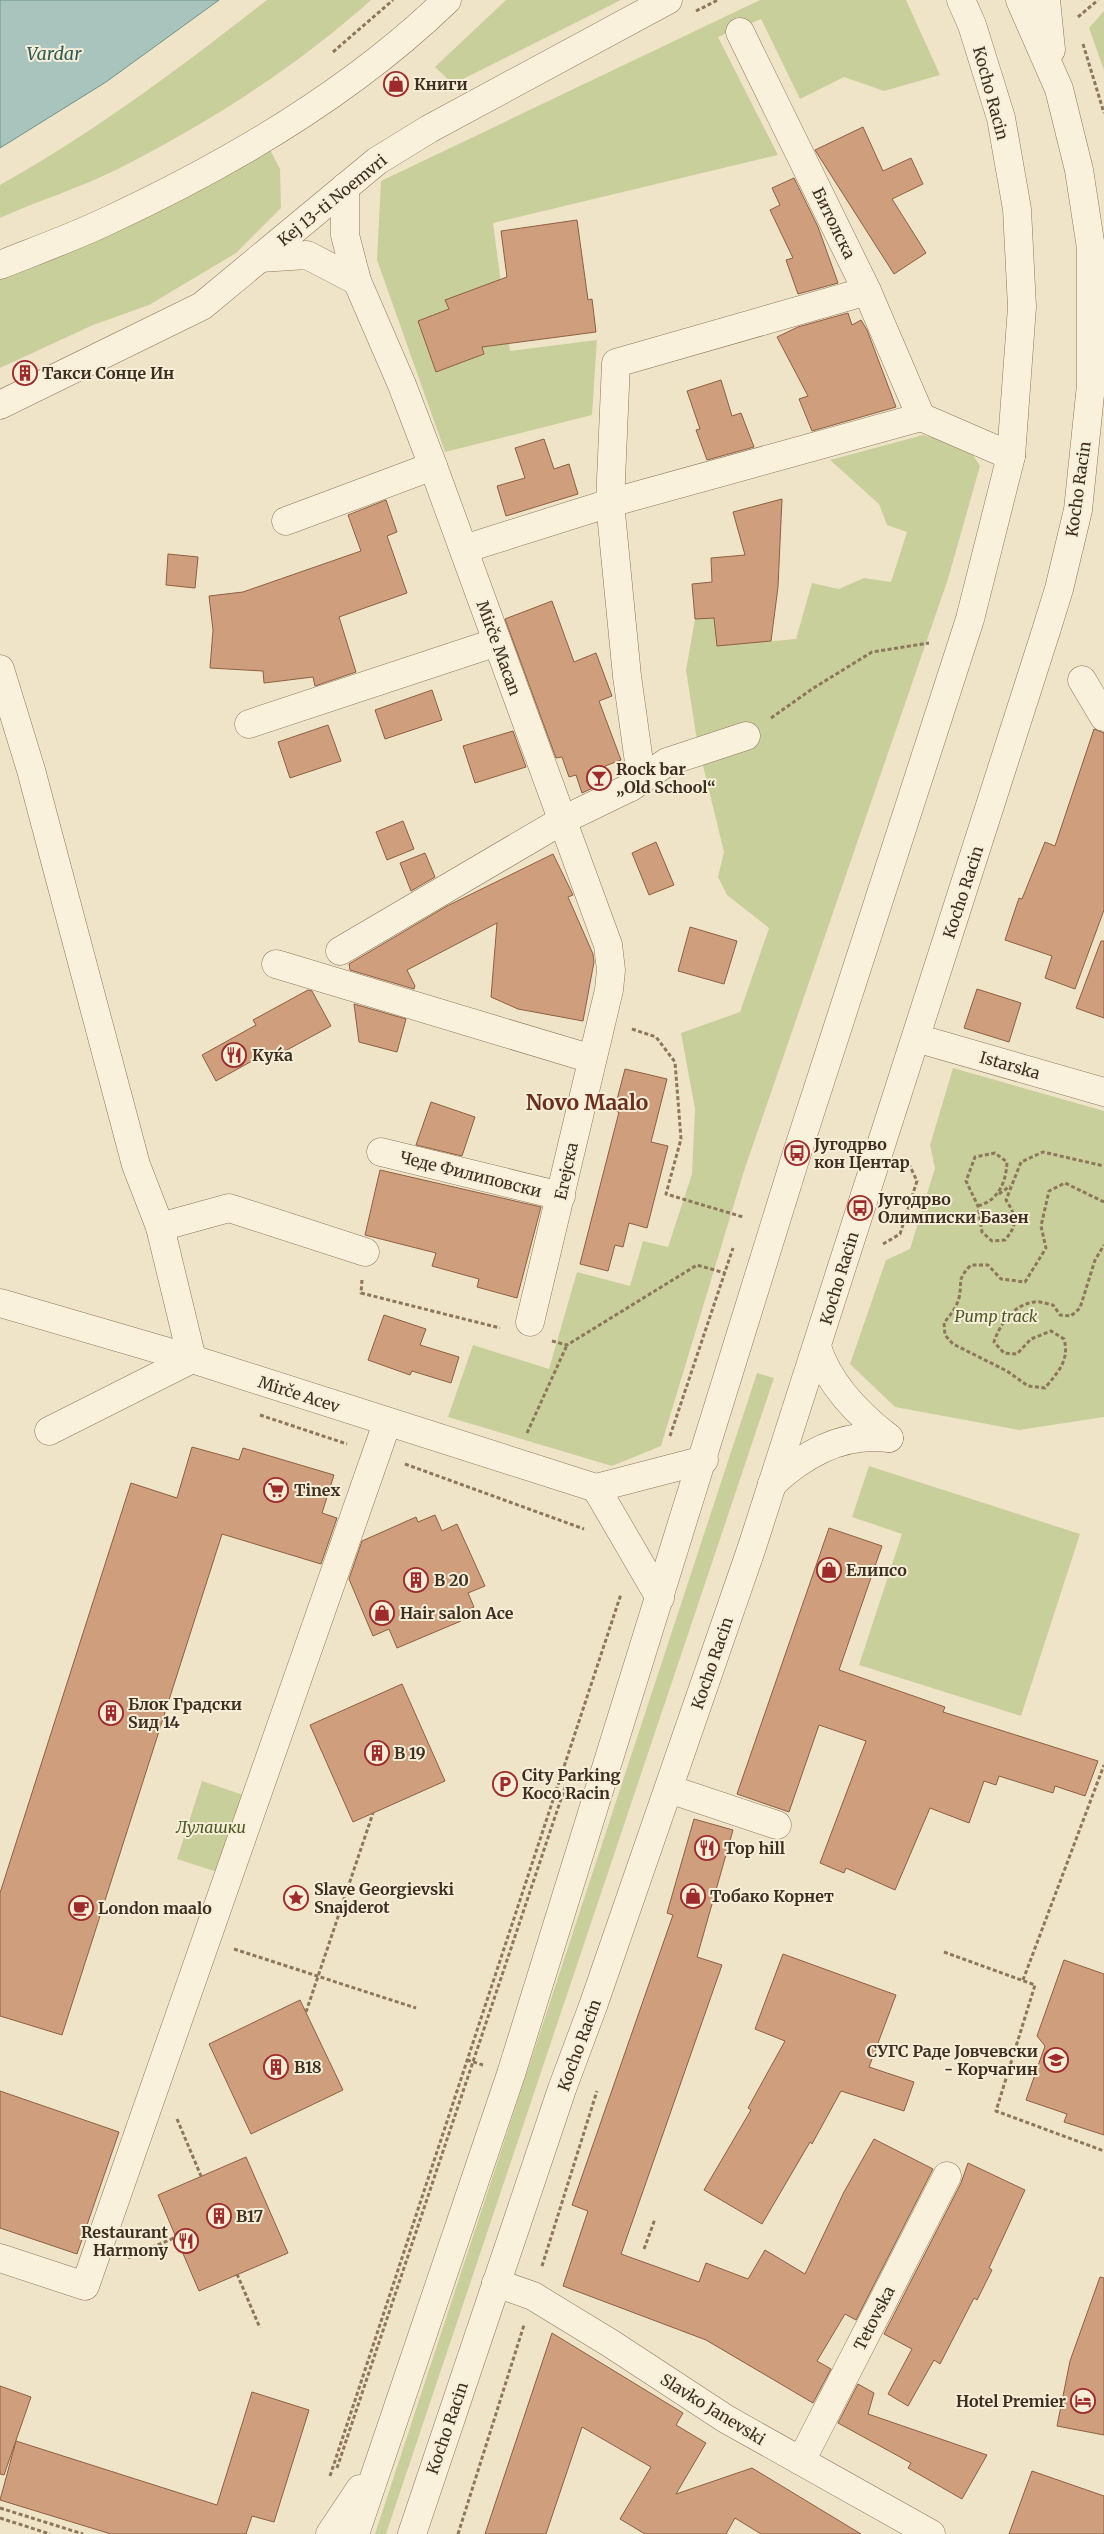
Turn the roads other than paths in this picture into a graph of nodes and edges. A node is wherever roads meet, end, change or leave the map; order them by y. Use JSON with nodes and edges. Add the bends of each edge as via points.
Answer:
{"nodes":[{"id":1,"x":447,"y":0,"type":"edge"},
{"id":2,"x":668,"y":0,"type":"edge"},
{"id":3,"x":961,"y":0,"type":"edge"},
{"id":4,"x":1020,"y":0,"type":"edge"},
{"id":5,"x":1046,"y":0,"type":"edge"},
{"id":6,"x":740,"y":32,"type":"dead end"},
{"id":7,"x":1053,"y":71,"type":"junction"},
{"id":8,"x":345,"y":187,"type":"junction"},
{"id":9,"x":260,"y":258,"type":"junction"},
{"id":10,"x":0,"y":265,"type":"edge"},
{"id":11,"x":357,"y":281,"type":"junction"},
{"id":12,"x":867,"y":291,"type":"junction"},
{"id":13,"x":1098,"y":389,"type":"edge"},
{"id":14,"x":0,"y":405,"type":"edge"},
{"id":15,"x":921,"y":417,"type":"junction"},
{"id":16,"x":1011,"y":456,"type":"junction"},
{"id":17,"x":433,"y":466,"type":"junction"},
{"id":18,"x":610,"y":503,"type":"junction"},
{"id":19,"x":286,"y":521,"type":"dead end"},
{"id":20,"x":464,"y":548,"type":"junction"},
{"id":21,"x":497,"y":642,"type":"junction"},
{"id":22,"x":0,"y":669,"type":"edge"},
{"id":23,"x":1082,"y":680,"type":"dead end"},
{"id":24,"x":1104,"y":717,"type":"edge"},
{"id":25,"x":249,"y":724,"type":"dead end"},
{"id":26,"x":746,"y":736,"type":"road end"},
{"id":27,"x":631,"y":787,"type":"junction"},
{"id":28,"x":563,"y":820,"type":"junction"},
{"id":29,"x":340,"y":951,"type":"dead end"},
{"id":30,"x":276,"y":964,"type":"dead end"},
{"id":31,"x":602,"y":1021,"type":"joint"},
{"id":32,"x":916,"y":1038,"type":"junction"},
{"id":33,"x":592,"y":1059,"type":"junction"},
{"id":34,"x":1104,"y":1092,"type":"edge"},
{"id":35,"x":381,"y":1152,"type":"dead end"},
{"id":36,"x":561,"y":1196,"type":"junction"},
{"id":37,"x":160,"y":1228,"type":"junction"},
{"id":38,"x":365,"y":1252,"type":"dead end"},
{"id":39,"x":0,"y":1303,"type":"edge"},
{"id":40,"x":530,"y":1322,"type":"dead end"},
{"id":41,"x":817,"y":1347,"type":"junction"},
{"id":42,"x":192,"y":1359,"type":"junction"},
{"id":43,"x":387,"y":1423,"type":"junction"},
{"id":44,"x":49,"y":1431,"type":"dead end"},
{"id":45,"x":704,"y":1460,"type":"junction"},
{"id":46,"x":772,"y":1484,"type":"junction"},
{"id":47,"x":596,"y":1488,"type":"junction"},
{"id":48,"x":660,"y":1598,"type":"junction"},
{"id":49,"x":669,"y":1789,"type":"junction"},
{"id":50,"x":777,"y":1825,"type":"dead end"},
{"id":51,"x":947,"y":2176,"type":"dead end"},
{"id":52,"x":0,"y":2258,"type":"edge"},
{"id":53,"x":496,"y":2283,"type":"junction"},
{"id":54,"x":380,"y":2459,"type":"junction"},
{"id":55,"x":801,"y":2461,"type":"junction"},
{"id":56,"x":330,"y":2534,"type":"edge"},
{"id":57,"x":355,"y":2534,"type":"edge"},
{"id":58,"x":412,"y":2534,"type":"edge"},
{"id":59,"x":931,"y":2534,"type":"edge"}],
"edges":[{"from":1,"to":10,"type":"street","via":[[350,82],[279,129],[105,222]]},
{"from":2,"to":8,"type":"street","name":"Kej 13-ti Noemvri","via":[[429,129],[377,161]]},
{"from":3,"to":16,"type":"street","name":"Kocho Racin","via":[[1001,118],[1017,209],[1022,307]]},
{"from":4,"to":7,"type":"street","name":"Kocho Racin"},
{"from":5,"to":7,"type":"street"},
{"from":6,"to":12,"type":"street","name":"Битолска"},
{"from":7,"to":13,"type":"street","name":"Kocho Racin","via":[[1079,170],[1092,248]]},
{"from":8,"to":9,"type":"street","name":"Kej 13-ti Noemvri"},
{"from":8,"to":11,"type":"street","name":"Mirče Macan","via":[[345,235]]},
{"from":9,"to":11,"type":"street","via":[[307,255]]},
{"from":9,"to":14,"type":"street","name":"Kej 13-ti Noemvri","via":[[202,306]]},
{"from":11,"to":17,"type":"street","name":"Mirče Macan"},
{"from":12,"to":15,"type":"street","name":"Битолска"},
{"from":12,"to":18,"type":"street","via":[[616,363]]},
{"from":13,"to":32,"type":"street","name":"Kocho Racin","via":[[1078,510],[1059,589]]},
{"from":15,"to":16,"type":"street"},
{"from":15,"to":18,"type":"street"},
{"from":16,"to":45,"type":"street","name":"Kocho Racin","via":[[970,619],[798,1153]]},
{"from":17,"to":19,"type":"street"},
{"from":17,"to":20,"type":"street","name":"Mirče Macan"},
{"from":18,"to":20,"type":"street"},
{"from":18,"to":27,"type":"street","via":[[639,762]]},
{"from":20,"to":21,"type":"street","name":"Mirče Macan"},
{"from":21,"to":25,"type":"street"},
{"from":21,"to":28,"type":"street","name":"Mirče Macan"},
{"from":22,"to":37,"type":"street","via":[[31,770],[136,1165]]},
{"from":23,"to":24,"type":"street"},
{"from":26,"to":27,"type":"street","via":[[667,762]]},
{"from":27,"to":28,"type":"street"},
{"from":28,"to":29,"type":"street"},
{"from":28,"to":31,"type":"street","name":"Mirče Macan","via":[[608,945],[611,970]]},
{"from":30,"to":33,"type":"street"},
{"from":31,"to":33,"type":"street","name":"Егејска"},
{"from":32,"to":34,"type":"street","name":"Istarska"},
{"from":32,"to":41,"type":"street","name":"Kocho Racin"},
{"from":33,"to":36,"type":"street","name":"Егејска"},
{"from":35,"to":36,"type":"street","name":"Чеде Филиповски"},
{"from":36,"to":40,"type":"street","name":"Егејска"},
{"from":37,"to":38,"type":"street","via":[[229,1208]]},
{"from":37,"to":42,"type":"street"},
{"from":39,"to":42,"type":"street","name":"Mirče Acev"},
{"from":41,"to":46,"type":"street","name":"Kocho Racin"},
{"from":41,"to":46,"type":"street","via":[[823,1367],[851,1404],[889,1438],[871,1436],[846,1440],[794,1464]]},
{"from":42,"to":43,"type":"street","name":"Mirče Acev"},
{"from":42,"to":44,"type":"street"},
{"from":43,"to":47,"type":"street","name":"Mirče Acev"},
{"from":43,"to":52,"type":"street","via":[[85,2286]]},
{"from":45,"to":47,"type":"street"},
{"from":45,"to":48,"type":"street","name":"Kocho Racin"},
{"from":46,"to":49,"type":"street","name":"Kocho Racin"},
{"from":47,"to":48,"type":"street"},
{"from":48,"to":54,"type":"street","name":"Kocho Racin","via":[[511,2074]]},
{"from":49,"to":50,"type":"street"},
{"from":49,"to":53,"type":"street","name":"Kocho Racin"},
{"from":51,"to":55,"type":"street","name":"Tetovska"},
{"from":53,"to":55,"type":"street","name":"Slavko Janevski","via":[[533,2296],[726,2419]]},
{"from":53,"to":58,"type":"street","name":"Kocho Racin"},
{"from":54,"to":56,"type":"street"},
{"from":54,"to":57,"type":"street"},
{"from":55,"to":59,"type":"street","name":"Slavko Janevski"}]}
